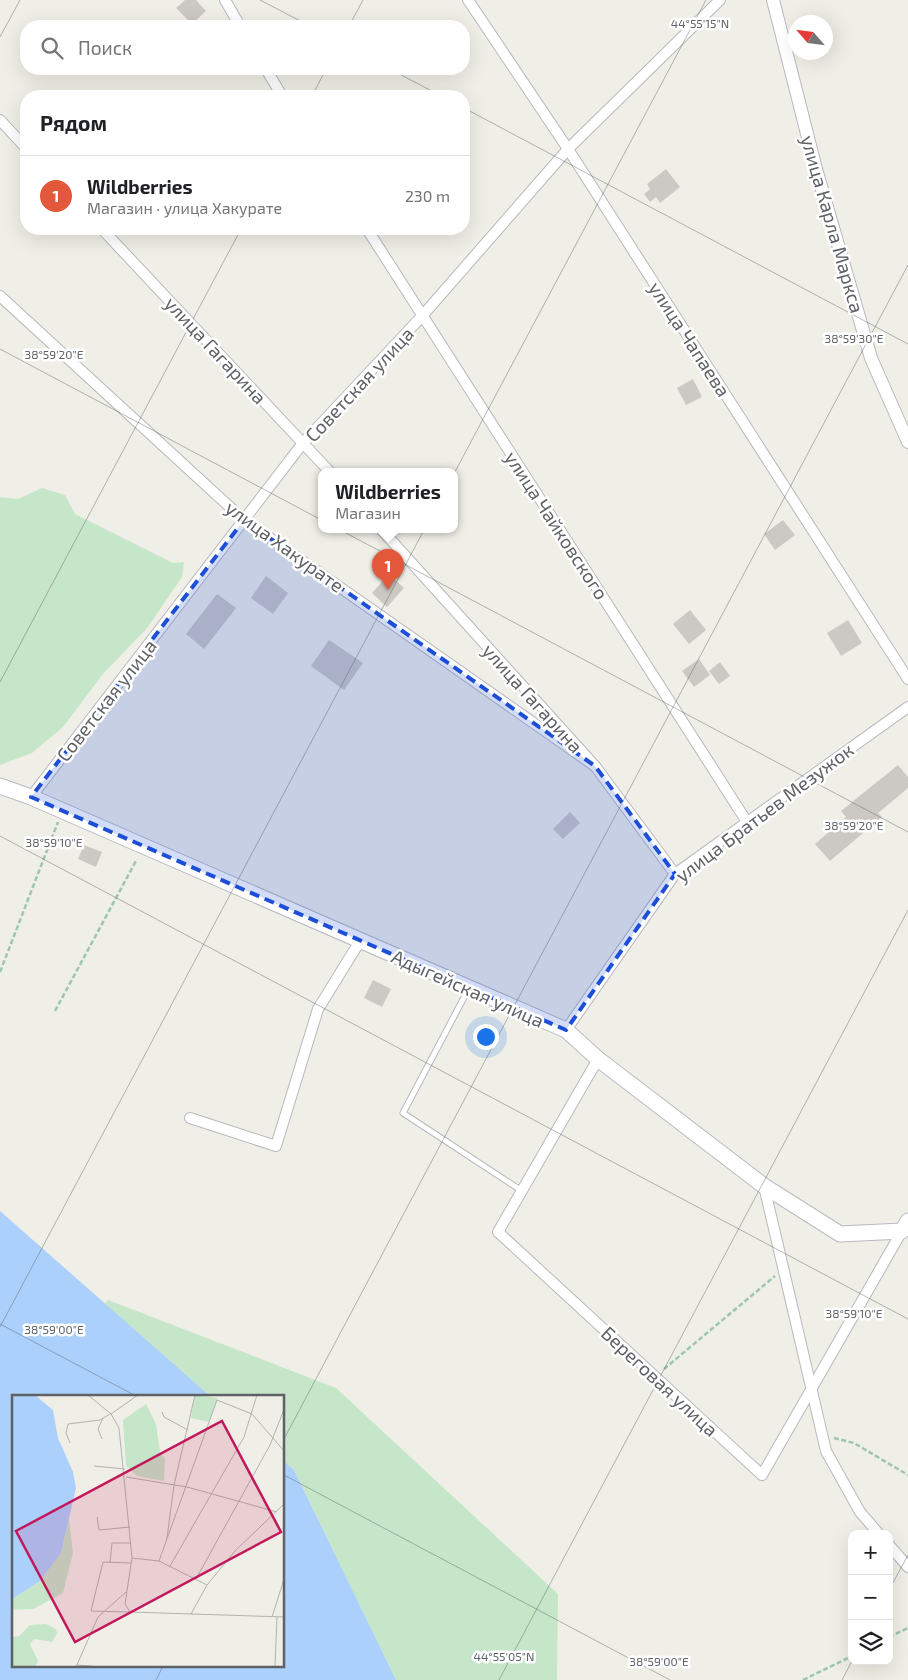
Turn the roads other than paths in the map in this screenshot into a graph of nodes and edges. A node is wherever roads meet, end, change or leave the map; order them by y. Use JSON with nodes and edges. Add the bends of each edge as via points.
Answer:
{"nodes":[{"id":1,"x":225,"y":0,"type":"edge"},
{"id":2,"x":468,"y":0,"type":"edge"},
{"id":3,"x":720,"y":0,"type":"edge"},
{"id":4,"x":773,"y":0,"type":"edge"},
{"id":5,"x":237,"y":20,"type":"edge"},
{"id":6,"x":270,"y":75,"type":"edge"},
{"id":7,"x":278,"y":90,"type":"edge"},
{"id":8,"x":0,"y":120,"type":"edge"},
{"id":9,"x":20,"y":142,"type":"edge"},
{"id":10,"x":568,"y":148,"type":"junction"},
{"id":11,"x":108,"y":235,"type":"edge"},
{"id":12,"x":371,"y":235,"type":"edge"},
{"id":13,"x":0,"y":296,"type":"edge"},
{"id":14,"x":422,"y":315,"type":"junction"},
{"id":15,"x":908,"y":442,"type":"edge"},
{"id":16,"x":303,"y":443,"type":"junction"},
{"id":17,"x":326,"y":468,"type":"edge"},
{"id":18,"x":244,"y":520,"type":"junction"},
{"id":19,"x":385,"y":533,"type":"edge"},
{"id":20,"x":908,"y":679,"type":"edge"},
{"id":21,"x":908,"y":707,"type":"edge"},
{"id":22,"x":595,"y":766,"type":"junction"},
{"id":23,"x":0,"y":786,"type":"edge"},
{"id":24,"x":31,"y":797,"type":"junction"},
{"id":25,"x":747,"y":822,"type":"junction"},
{"id":26,"x":675,"y":874,"type":"junction"},
{"id":27,"x":360,"y":941,"type":"junction"},
{"id":28,"x":469,"y":988,"type":"junction"},
{"id":29,"x":566,"y":1030,"type":"junction"},
{"id":30,"x":598,"y":1059,"type":"junction"},
{"id":31,"x":190,"y":1118,"type":"dead end"},
{"id":32,"x":764,"y":1186,"type":"junction"},
{"id":33,"x":522,"y":1191,"type":"junction"},
{"id":34,"x":905,"y":1226,"type":"edge"},
{"id":35,"x":811,"y":1390,"type":"junction"},
{"id":36,"x":876,"y":1530,"type":"edge"},
{"id":37,"x":893,"y":1550,"type":"edge"},
{"id":38,"x":908,"y":1567,"type":"edge"}],
"edges":[{"from":1,"to":5,"type":"street"},
{"from":2,"to":10,"type":"street","name":"улица Чапаева"},
{"from":3,"to":10,"type":"street","name":"Советская улица"},
{"from":4,"to":15,"type":"street","name":"улица Карла Маркса","via":[[816,170],[871,358]]},
{"from":6,"to":7,"type":"street"},
{"from":8,"to":9,"type":"street"},
{"from":10,"to":14,"type":"street","name":"Советская улица"},
{"from":10,"to":20,"type":"street","name":"улица Чапаева"},
{"from":11,"to":16,"type":"street","name":"улица Гагарина"},
{"from":12,"to":14,"type":"street","name":"улица Чайковского"},
{"from":13,"to":18,"type":"street","name":"улица Хакурате"},
{"from":14,"to":16,"type":"street","name":"Советская улица"},
{"from":14,"to":25,"type":"street","name":"улица Чайковского"},
{"from":16,"to":17,"type":"street","name":"улица Гагарина"},
{"from":16,"to":18,"type":"street","name":"Советская улица"},
{"from":18,"to":22,"type":"street","name":"улица Хакурате"},
{"from":18,"to":24,"type":"street","name":"Советская улица"},
{"from":19,"to":22,"type":"street","name":"улица Гагарина"},
{"from":21,"to":25,"type":"street","name":"улица Братьев Мезужок"},
{"from":22,"to":26,"type":"street","name":"улица Гагарина"},
{"from":23,"to":24,"type":"main road","name":"Адыгейская улица"},
{"from":24,"to":27,"type":"main road","name":"Адыгейская улица"},
{"from":25,"to":26,"type":"street","name":"улица Братьев Мезужок"},
{"from":26,"to":29,"type":"street","name":"улица Братьев Мезужок"},
{"from":27,"to":28,"type":"main road","name":"Адыгейская улица"},
{"from":27,"to":31,"type":"street","via":[[318,1009],[276,1146]]},
{"from":28,"to":29,"type":"main road","name":"Адыгейская улица"},
{"from":28,"to":33,"type":"lane","via":[[402,1113]]},
{"from":29,"to":30,"type":"main road","name":"Адыгейская улица"},
{"from":30,"to":32,"type":"main road","name":"Адыгейская улица"},
{"from":30,"to":33,"type":"street","name":"Береговая улица"},
{"from":32,"to":34,"type":"main road","name":"Адыгейская улица","via":[[840,1234]]},
{"from":32,"to":35,"type":"street"},
{"from":33,"to":35,"type":"street","name":"Береговая улица","via":[[498,1232],[762,1475]]},
{"from":34,"to":35,"type":"street","name":"Береговая улица"},
{"from":35,"to":36,"type":"street","via":[[826,1451],[860,1512]]},
{"from":37,"to":38,"type":"street"}]}
